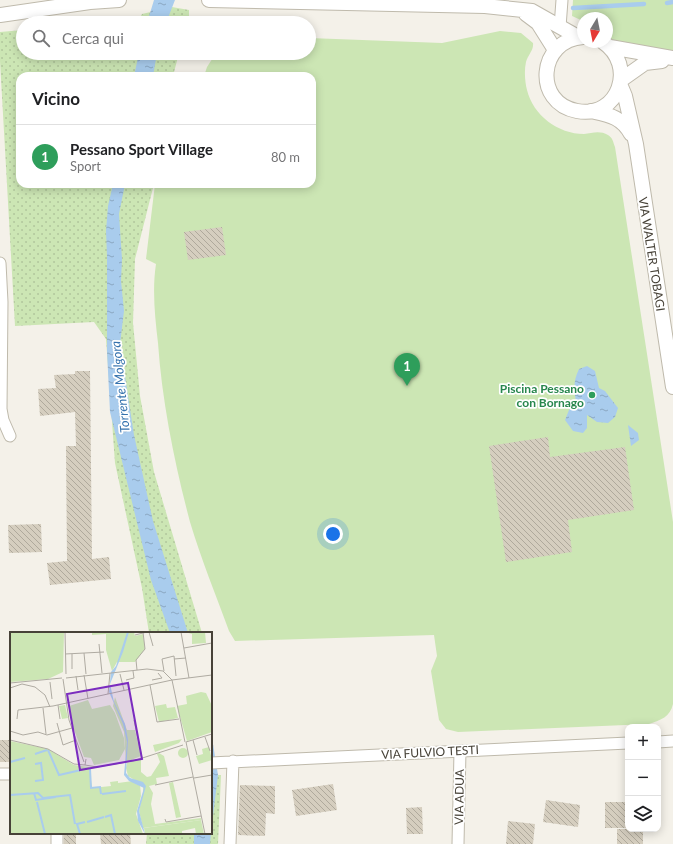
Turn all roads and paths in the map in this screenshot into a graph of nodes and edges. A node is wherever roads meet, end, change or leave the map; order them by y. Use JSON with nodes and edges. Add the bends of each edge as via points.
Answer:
{"nodes":[{"id":1,"x":119,"y":0,"type":"edge"},
{"id":2,"x":210,"y":0,"type":"edge"},
{"id":3,"x":562,"y":0,"type":"edge"},
{"id":4,"x":503,"y":7,"type":"junction"},
{"id":5,"x":0,"y":15,"type":"edge"},
{"id":6,"x":560,"y":27,"type":"junction"},
{"id":7,"x":577,"y":36,"type":"edge"},
{"id":8,"x":577,"y":38,"type":"edge"},
{"id":9,"x":613,"y":46,"type":"edge"},
{"id":10,"x":608,"y":48,"type":"edge"},
{"id":11,"x":555,"y":50,"type":"junction"},
{"id":12,"x":673,"y":59,"type":"edge"},
{"id":13,"x":620,"y":82,"type":"junction"},
{"id":14,"x":590,"y":111,"type":"junction"},
{"id":15,"x":636,"y":144,"type":"junction"},
{"id":16,"x":0,"y":263,"type":"edge"},
{"id":17,"x":669,"y":335,"type":"edge"},
{"id":18,"x":673,"y":387,"type":"edge"},
{"id":19,"x":10,"y":436,"type":"dead end"},
{"id":20,"x":673,"y":741,"type":"edge"},
{"id":21,"x":661,"y":742,"type":"edge"},
{"id":22,"x":625,"y":743,"type":"edge"},
{"id":23,"x":460,"y":751,"type":"junction"},
{"id":24,"x":228,"y":761,"type":"junction"},
{"id":25,"x":212,"y":763,"type":"edge"},
{"id":26,"x":57,"y":834,"type":"edge"},
{"id":27,"x":58,"y":844,"type":"edge"},
{"id":28,"x":230,"y":844,"type":"edge"},
{"id":29,"x":458,"y":844,"type":"edge"}],
"edges":[{"from":1,"to":5,"type":"street"},
{"from":2,"to":4,"type":"street"},
{"from":3,"to":6,"type":"street"},
{"from":4,"to":6,"type":"street","via":[[532,11]]},
{"from":4,"to":11,"type":"street","via":[[533,19],[544,31]]},
{"from":6,"to":7,"type":"street"},
{"from":8,"to":11,"type":"street","via":[[566,41]]},
{"from":9,"to":12,"type":"street"},
{"from":10,"to":13,"type":"street","name":"VIA WALTER TOBAGI","via":[[619,62]]},
{"from":11,"to":14,"type":"street","name":"VIA WALTER TOBAGI","via":[[546,71],[552,94],[568,108]]},
{"from":12,"to":13,"type":"street","via":[[645,63]]},
{"from":13,"to":14,"type":"street","via":[[610,101],[599,109]]},
{"from":13,"to":15,"type":"street","name":"VIA WALTER TOBAGI"},
{"from":14,"to":15,"type":"street","name":"VIA WALTER TOBAGI","via":[[610,115],[622,121]]},
{"from":15,"to":17,"type":"street","name":"VIA WALTER TOBAGI"},
{"from":16,"to":19,"type":"street","via":[[1,409]]},
{"from":17,"to":18,"type":"street","name":"VIA WALTER TOBAGI"},
{"from":20,"to":21,"type":"street"},
{"from":22,"to":23,"type":"street","name":"VIA FULVIO TESTI"},
{"from":23,"to":24,"type":"street","name":"VIA FULVIO TESTI"},
{"from":23,"to":29,"type":"street","name":"VIA ADUA"},
{"from":24,"to":25,"type":"street","name":"VIA FULVIO TESTI"},
{"from":24,"to":28,"type":"street"},
{"from":26,"to":27,"type":"street"}]}
